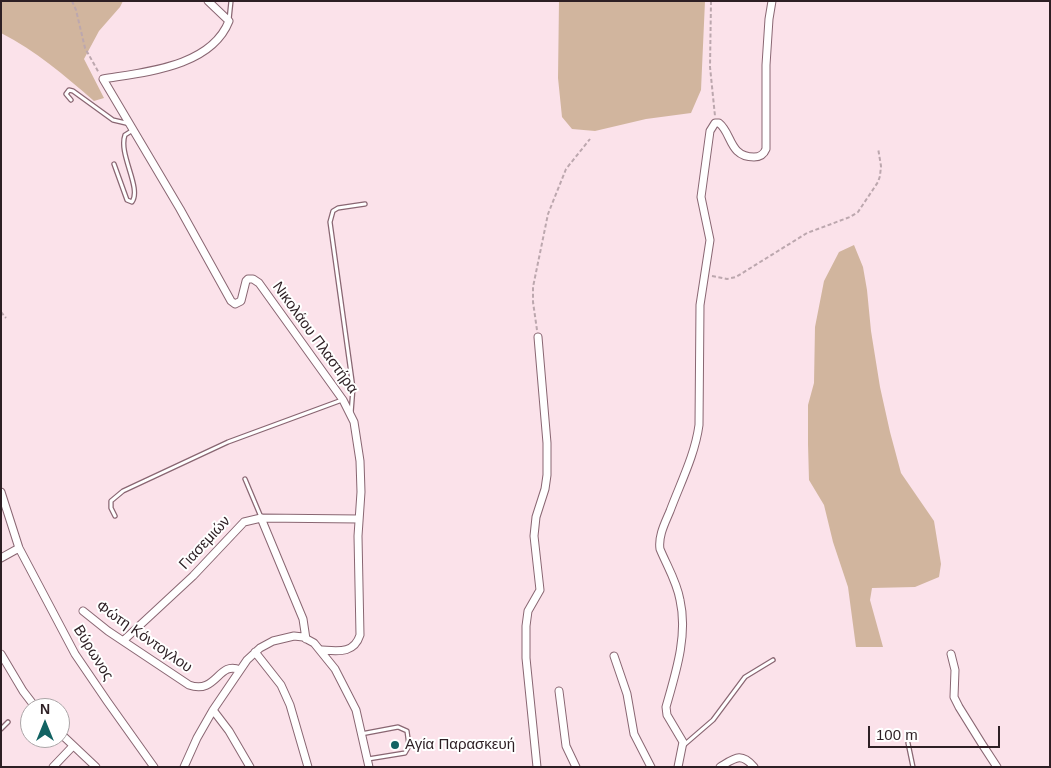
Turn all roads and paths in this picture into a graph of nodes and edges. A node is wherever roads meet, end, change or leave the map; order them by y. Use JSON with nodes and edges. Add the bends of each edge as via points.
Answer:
{"nodes":[{"id":1,"x":72,"y":1,"type":"edge"},
{"id":2,"x":208,"y":1,"type":"edge"},
{"id":3,"x":231,"y":1,"type":"edge"},
{"id":4,"x":711,"y":1,"type":"edge"},
{"id":5,"x":772,"y":1,"type":"edge"},
{"id":6,"x":229,"y":21,"type":"junction"},
{"id":7,"x":103,"y":79,"type":"junction"},
{"id":8,"x":71,"y":100,"type":"dead end"},
{"id":9,"x":715,"y":123,"type":"junction"},
{"id":10,"x":132,"y":127,"type":"junction"},
{"id":11,"x":590,"y":139,"type":"dead end"},
{"id":12,"x":878,"y":148,"type":"dead end"},
{"id":13,"x":114,"y":164,"type":"dead end"},
{"id":14,"x":365,"y":204,"type":"dead end"},
{"id":15,"x":705,"y":274,"type":"junction"},
{"id":16,"x":1,"y":312,"type":"edge"},
{"id":17,"x":6,"y":318,"type":"dead end"},
{"id":18,"x":538,"y":337,"type":"joint"},
{"id":19,"x":343,"y":400,"type":"junction"},
{"id":20,"x":351,"y":415,"type":"junction"},
{"id":21,"x":245,"y":479,"type":"dead end"},
{"id":22,"x":1,"y":492,"type":"edge"},
{"id":23,"x":115,"y":516,"type":"dead end"},
{"id":24,"x":261,"y":518,"type":"junction"},
{"id":25,"x":359,"y":519,"type":"junction"},
{"id":26,"x":19,"y":548,"type":"junction"},
{"id":27,"x":1,"y":558,"type":"edge"},
{"id":28,"x":83,"y":611,"type":"dead end"},
{"id":29,"x":306,"y":638,"type":"junction"},
{"id":30,"x":124,"y":640,"type":"junction"},
{"id":31,"x":322,"y":650,"type":"junction"},
{"id":32,"x":255,"y":652,"type":"junction"},
{"id":33,"x":1,"y":654,"type":"edge"},
{"id":34,"x":951,"y":654,"type":"dead end"},
{"id":35,"x":614,"y":656,"type":"dead end"},
{"id":36,"x":773,"y":660,"type":"dead end"},
{"id":37,"x":240,"y":670,"type":"junction"},
{"id":38,"x":559,"y":691,"type":"dead end"},
{"id":39,"x":28,"y":698,"type":"edge"},
{"id":40,"x":213,"y":710,"type":"junction"},
{"id":41,"x":8,"y":722,"type":"dead end"},
{"id":42,"x":1,"y":729,"type":"edge"},
{"id":43,"x":360,"y":734,"type":"junction"},
{"id":44,"x":70,"y":743,"type":"edge"},
{"id":45,"x":908,"y":743,"type":"dead end"},
{"id":46,"x":73,"y":746,"type":"junction"},
{"id":47,"x":682,"y":747,"type":"junction"},
{"id":48,"x":368,"y":763,"type":"edge"},
{"id":49,"x":305,"y":765,"type":"edge"},
{"id":50,"x":53,"y":767,"type":"edge"},
{"id":51,"x":96,"y":767,"type":"edge"},
{"id":52,"x":154,"y":767,"type":"edge"},
{"id":53,"x":184,"y":767,"type":"edge"},
{"id":54,"x":250,"y":767,"type":"edge"},
{"id":55,"x":537,"y":767,"type":"edge"},
{"id":56,"x":576,"y":767,"type":"edge"},
{"id":57,"x":651,"y":767,"type":"edge"},
{"id":58,"x":678,"y":767,"type":"edge"},
{"id":59,"x":720,"y":767,"type":"edge"},
{"id":60,"x":754,"y":767,"type":"edge"},
{"id":61,"x":913,"y":767,"type":"edge"},
{"id":62,"x":997,"y":767,"type":"edge"}],
"edges":[{"from":1,"to":7,"type":"path","via":[[85,48]]},
{"from":2,"to":6,"type":"street"},
{"from":3,"to":6,"type":"lane"},
{"from":4,"to":9,"type":"path","via":[[710,67]]},
{"from":5,"to":9,"type":"street","via":[[768,19],[764,153],[755,157],[742,154],[733,146],[724,127]]},
{"from":6,"to":7,"type":"street","via":[[222,36],[211,45],[175,65]]},
{"from":7,"to":10,"type":"street","name":"Νικολάου Πλαστήρα"},
{"from":8,"to":10,"type":"lane","via":[[66,94],[68,90],[113,120]]},
{"from":9,"to":15,"type":"street","via":[[710,131],[701,189],[710,240]]},
{"from":10,"to":13,"type":"lane","via":[[123,143],[134,190],[132,202],[127,200]]},
{"from":10,"to":19,"type":"street","name":"Νικολάου Πλαστήρα","via":[[231,301],[235,304],[241,301],[246,280],[255,280]]},
{"from":11,"to":18,"type":"path","via":[[566,169],[548,214],[533,287]]},
{"from":12,"to":15,"type":"path","via":[[880,176],[858,212],[807,233],[736,277],[727,279]]},
{"from":14,"to":20,"type":"lane","via":[[338,208],[333,211],[330,222],[353,388]]},
{"from":15,"to":47,"type":"street","via":[[700,306],[698,435],[659,544],[682,611],[680,655],[666,711],[682,737]]},
{"from":16,"to":17,"type":"path"},
{"from":18,"to":55,"type":"street","via":[[547,474],[534,536],[540,590],[528,611],[526,626]]},
{"from":19,"to":20,"type":"street","name":"Νικολάου Πλαστήρα"},
{"from":19,"to":23,"type":"lane","via":[[228,442],[123,491],[111,501]]},
{"from":20,"to":25,"type":"street","name":"Νικολάου Πλαστήρα","via":[[360,461]]},
{"from":21,"to":24,"type":"lane"},
{"from":22,"to":26,"type":"street","name":"Βύρωνος"},
{"from":24,"to":25,"type":"street","name":"Γιασεμιών"},
{"from":24,"to":29,"type":"street","via":[[303,619]]},
{"from":24,"to":30,"type":"street","name":"Γιασεμιών","via":[[241,524],[193,576]]},
{"from":25,"to":31,"type":"street","name":"Νικολάου Πλαστήρα","via":[[359,636],[355,646],[347,650]]},
{"from":26,"to":27,"type":"street"},
{"from":26,"to":52,"type":"street","name":"Βύρωνος","via":[[75,654]]},
{"from":28,"to":30,"type":"street","name":"Φώτη Κόντογλου"},
{"from":29,"to":31,"type":"street"},
{"from":29,"to":32,"type":"street","via":[[280,638]]},
{"from":30,"to":37,"type":"street","name":"Φώτη Κόντογλου","via":[[180,679],[198,687],[209,684],[226,669]]},
{"from":31,"to":43,"type":"street","via":[[350,697]]},
{"from":32,"to":37,"type":"street"},
{"from":32,"to":49,"type":"street","via":[[281,685],[290,705]]},
{"from":33,"to":39,"type":"street"},
{"from":34,"to":62,"type":"street","via":[[955,670],[954,697]]},
{"from":35,"to":57,"type":"street","via":[[627,694],[634,734]]},
{"from":36,"to":47,"type":"lane","via":[[745,677],[713,720]]},
{"from":37,"to":40,"type":"street"},
{"from":38,"to":56,"type":"street","via":[[566,746]]},
{"from":40,"to":53,"type":"street"},
{"from":40,"to":54,"type":"street"},
{"from":41,"to":42,"type":"lane"},
{"from":43,"to":48,"type":"street"},
{"from":43,"to":48,"type":"lane","via":[[398,727],[407,731],[409,746],[405,753]]},
{"from":44,"to":46,"type":"street"},
{"from":45,"to":61,"type":"lane"},
{"from":46,"to":50,"type":"street"},
{"from":46,"to":51,"type":"street"},
{"from":47,"to":58,"type":"street"},
{"from":59,"to":60,"type":"street","via":[[734,758],[743,757]]}]}
